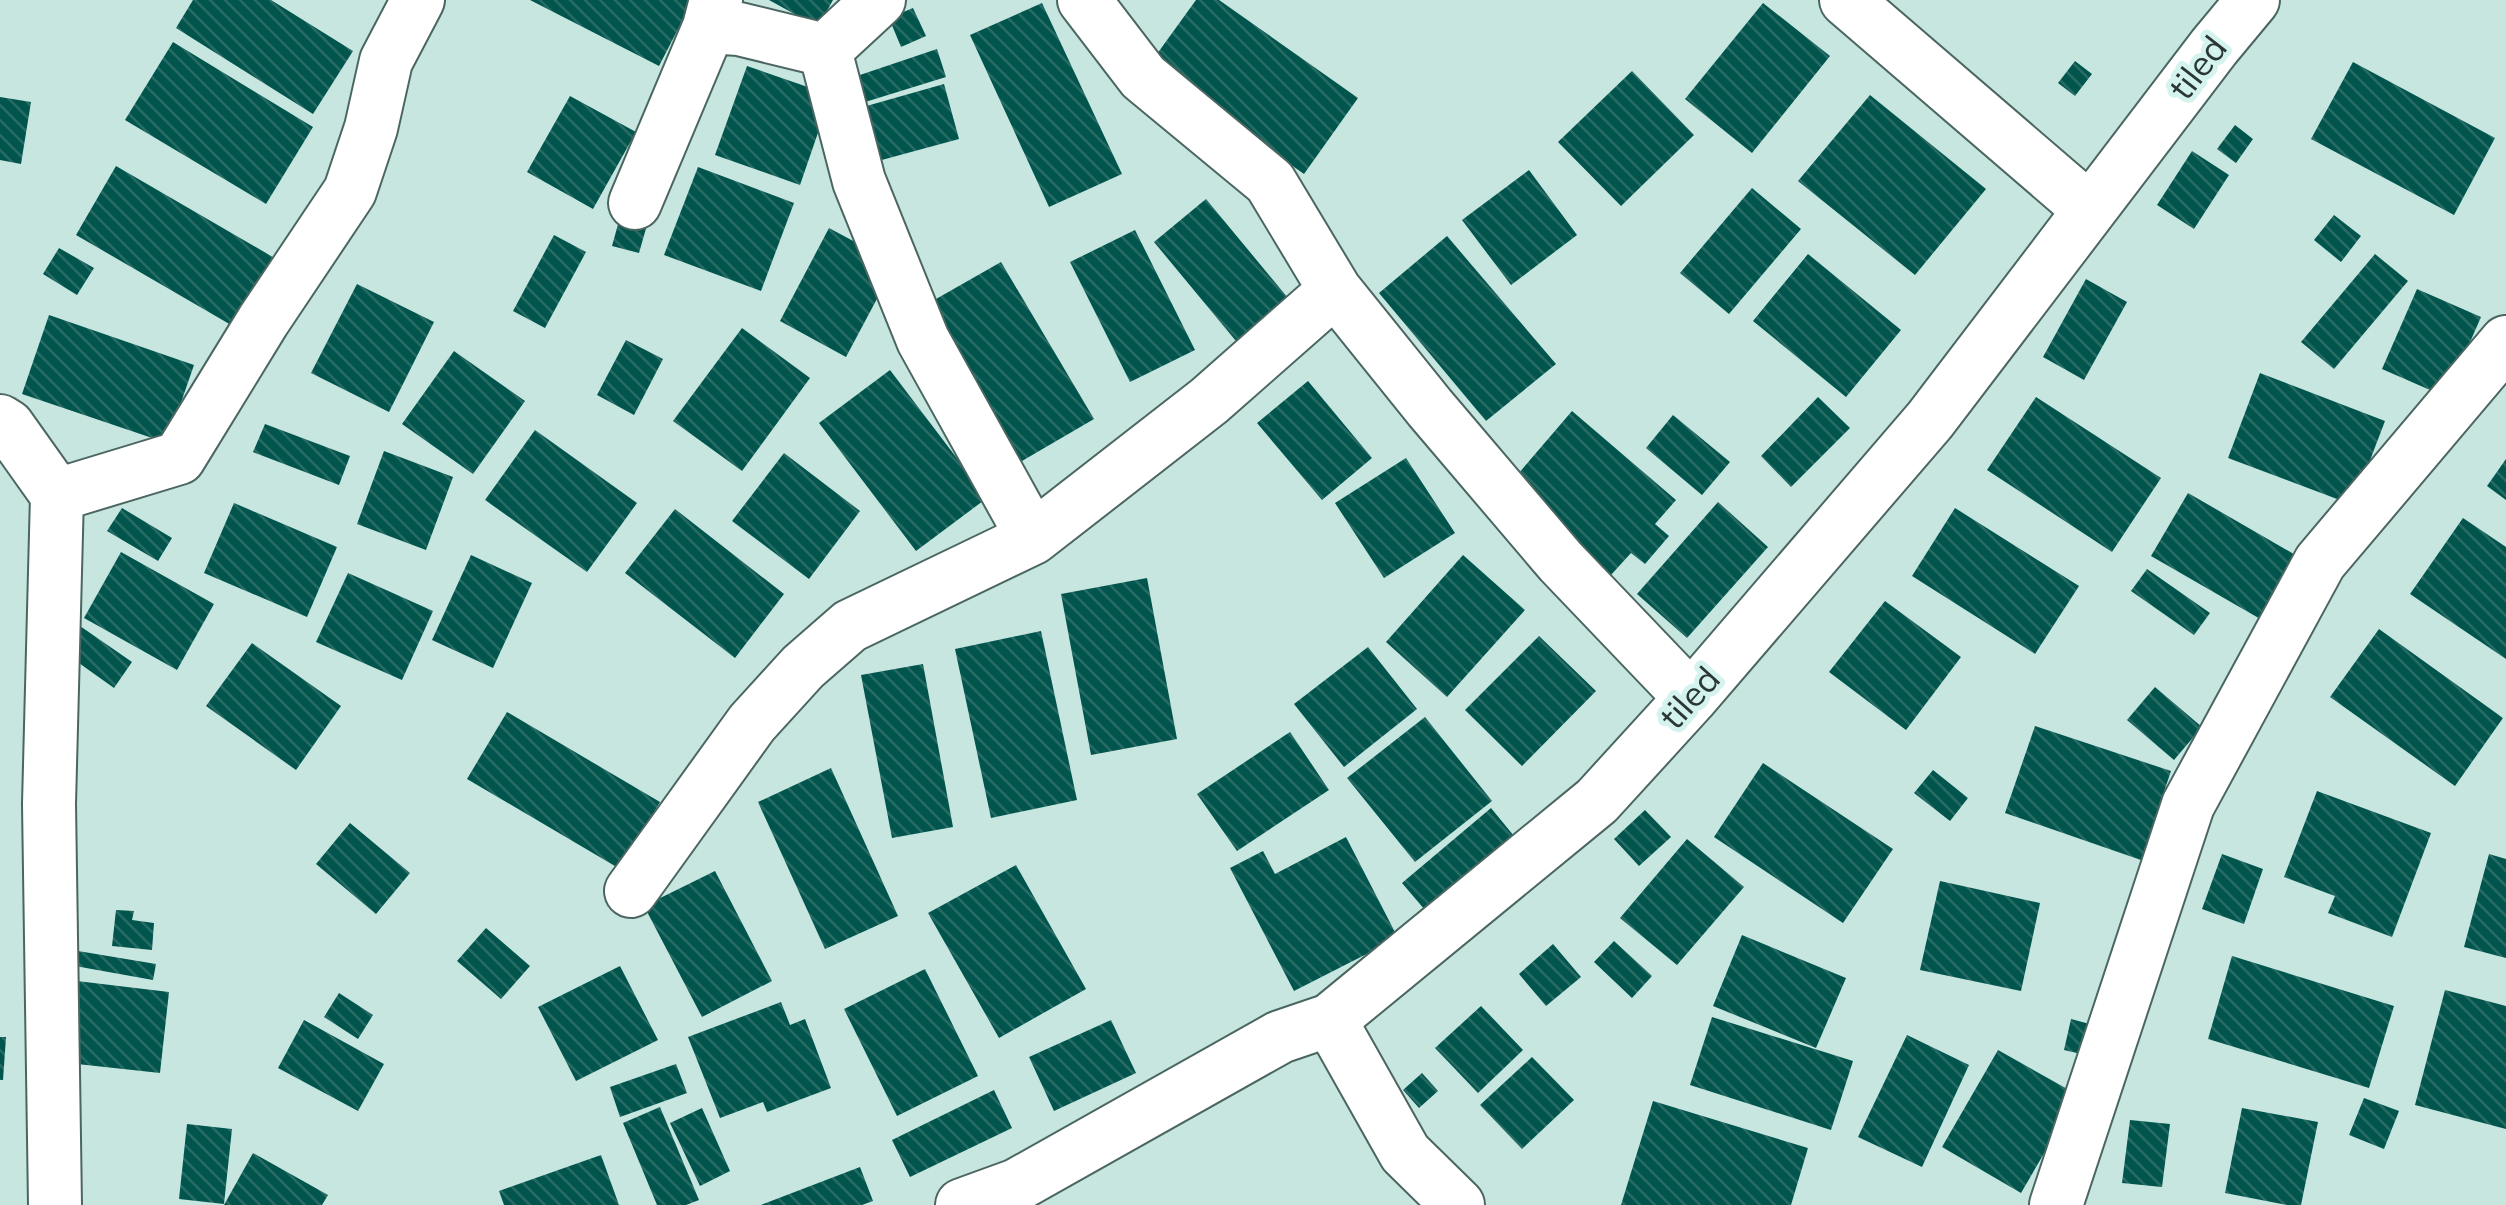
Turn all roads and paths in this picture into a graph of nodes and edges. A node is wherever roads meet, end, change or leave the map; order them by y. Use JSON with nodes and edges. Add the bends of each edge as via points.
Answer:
{"nodes":[{"id":1,"x":418,"y":0,"type":"edge"},
{"id":2,"x":878,"y":0,"type":"edge"},
{"id":3,"x":1084,"y":0,"type":"edge"},
{"id":4,"x":1846,"y":0,"type":"edge"},
{"id":5,"x":2253,"y":0,"type":"edge"},
{"id":6,"x":712,"y":14,"type":"edge"},
{"id":7,"x":825,"y":50,"type":"junction"},
{"id":8,"x":635,"y":203,"type":"dead end"},
{"id":9,"x":2090,"y":210,"type":"junction"},
{"id":10,"x":1335,"y":290,"type":"junction"},
{"id":11,"x":2506,"y":342,"type":"edge"},
{"id":12,"x":0,"y":420,"type":"edge"},
{"id":13,"x":57,"y":495,"type":"junction"},
{"id":14,"x":1033,"y":538,"type":"junction"},
{"id":15,"x":1691,"y":698,"type":"junction"},
{"id":16,"x":631,"y":891,"type":"dead end"},
{"id":17,"x":1330,"y":1020,"type":"junction"},
{"id":18,"x":56,"y":1205,"type":"edge"},
{"id":19,"x":962,"y":1205,"type":"edge"},
{"id":20,"x":1458,"y":1205,"type":"edge"},
{"id":21,"x":2056,"y":1205,"type":"edge"}],
"edges":[{"from":1,"to":13,"type":"street","via":[[386,62],[350,191],[179,458]]},
{"from":2,"to":7,"type":"street"},
{"from":3,"to":10,"type":"street","via":[[1143,77],[1270,182]]},
{"from":4,"to":9,"type":"street"},
{"from":5,"to":9,"type":"street","name":"tiled"},
{"from":6,"to":7,"type":"street","via":[[739,29]]},
{"from":6,"to":8,"type":"street"},
{"from":7,"to":14,"type":"street","via":[[859,181],[922,340]]},
{"from":9,"to":15,"type":"street","name":"tiled","via":[[1930,420]]},
{"from":10,"to":14,"type":"street","via":[[1210,401]]},
{"from":10,"to":15,"type":"street","via":[[1562,562]]},
{"from":11,"to":21,"type":"street","via":[[2320,562],[2188,805]]},
{"from":12,"to":13,"type":"street"},
{"from":13,"to":18,"type":"street","via":[[49,804]]},
{"from":14,"to":16,"type":"street","via":[[850,626],[803,667],[752,723]]},
{"from":15,"to":17,"type":"street","name":"tiled","via":[[1597,801]]},
{"from":17,"to":19,"type":"street","name":"tiled","via":[[1280,1036],[1017,1185]]},
{"from":17,"to":20,"type":"street","via":[[1405,1154]]}]}
